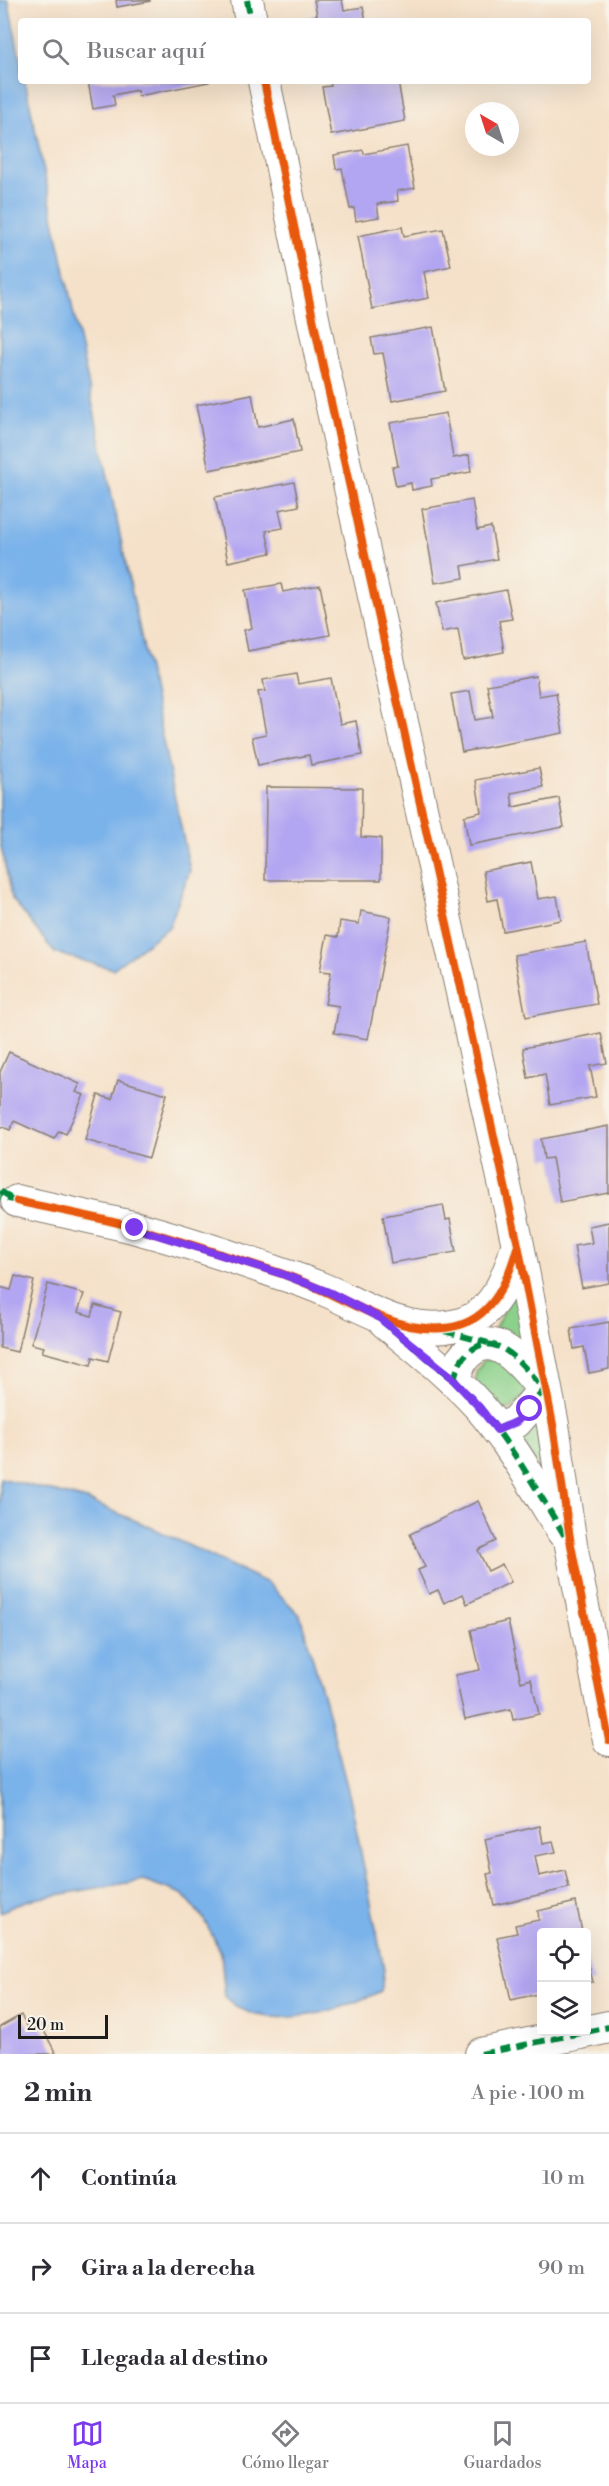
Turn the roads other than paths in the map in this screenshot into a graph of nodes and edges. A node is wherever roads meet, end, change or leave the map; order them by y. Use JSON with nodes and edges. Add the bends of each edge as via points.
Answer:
{"nodes":[{"id":1,"x":247,"y":0,"type":"edge"},
{"id":2,"x":250,"y":18,"type":"edge"},
{"id":3,"x":265,"y":84,"type":"edge"},
{"id":4,"x":6,"y":1196,"type":"edge"},
{"id":5,"x":518,"y":1245,"type":"junction"},
{"id":6,"x":378,"y":1317,"type":"junction"},
{"id":7,"x":435,"y":1329,"type":"junction"},
{"id":8,"x":488,"y":1343,"type":"junction"},
{"id":9,"x":454,"y":1381,"type":"junction"},
{"id":10,"x":544,"y":1390,"type":"junction"},
{"id":11,"x":497,"y":1430,"type":"junction"},
{"id":12,"x":571,"y":1545,"type":"junction"},
{"id":13,"x":609,"y":1740,"type":"edge"},
{"id":14,"x":609,"y":2028,"type":"edge"},
{"id":15,"x":481,"y":2054,"type":"edge"}],
"edges":[{"from":1,"to":2,"type":"street"},
{"from":3,"to":5,"type":"street","via":[[321,357]]},
{"from":4,"to":6,"type":"street","via":[[135,1228],[282,1274]]},
{"from":5,"to":7,"type":"street","via":[[510,1271],[490,1306],[459,1325]]},
{"from":5,"to":10,"type":"street"},
{"from":6,"to":7,"type":"street"},
{"from":6,"to":9,"type":"street"},
{"from":7,"to":8,"type":"street"},
{"from":8,"to":9,"type":"street","via":[[465,1354]]},
{"from":8,"to":10,"type":"street","via":[[500,1346],[512,1356]]},
{"from":9,"to":11,"type":"street"},
{"from":10,"to":11,"type":"street","via":[[516,1422]]},
{"from":10,"to":12,"type":"street"},
{"from":11,"to":12,"type":"street"},
{"from":12,"to":13,"type":"street"},
{"from":14,"to":15,"type":"street"}]}
